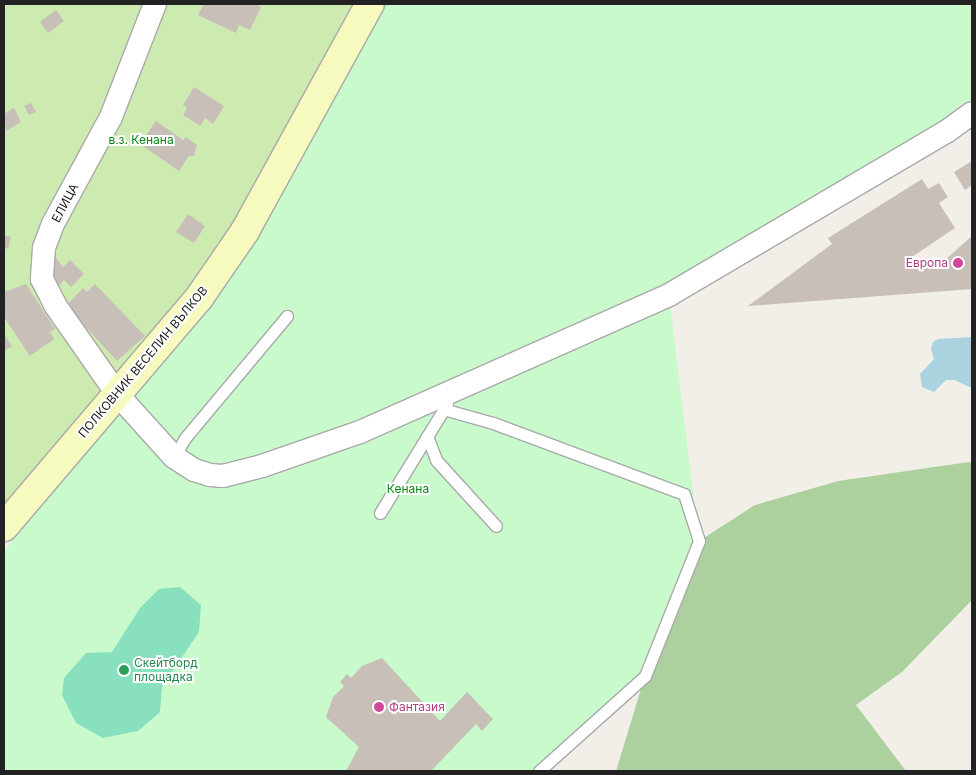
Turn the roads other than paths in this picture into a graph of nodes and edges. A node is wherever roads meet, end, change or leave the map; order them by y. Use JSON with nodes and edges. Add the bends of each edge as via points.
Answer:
{"nodes":[{"id":1,"x":154,"y":4,"type":"edge"},
{"id":2,"x":370,"y":4,"type":"edge"},
{"id":3,"x":972,"y":113,"type":"edge"},
{"id":4,"x":287,"y":316,"type":"dead end"},
{"id":5,"x":457,"y":389,"type":"junction"},
{"id":6,"x":117,"y":394,"type":"junction"},
{"id":7,"x":443,"y":409,"type":"junction"},
{"id":8,"x":427,"y":436,"type":"junction"},
{"id":9,"x":174,"y":457,"type":"junction"},
{"id":10,"x":380,"y":513,"type":"dead end"},
{"id":11,"x":496,"y":526,"type":"dead end"},
{"id":12,"x":4,"y":527,"type":"edge"},
{"id":13,"x":539,"y":771,"type":"edge"}],
"edges":[{"from":1,"to":6,"type":"street","name":"ЕЛИЦА","via":[[110,117],[53,224],[42,264],[42,279],[48,294]]},
{"from":2,"to":6,"type":"main road","name":"ПОЛКОВНИК ВЕСЕЛИН ВЪЛКОВ","via":[[246,231],[199,298]]},
{"from":3,"to":5,"type":"street","name":"ЕЛИЦА","via":[[930,142],[669,296]]},
{"from":4,"to":9,"type":"lane","via":[[185,438]]},
{"from":5,"to":7,"type":"lane"},
{"from":5,"to":9,"type":"street","name":"ЕЛИЦА","via":[[360,432],[223,476],[194,470]]},
{"from":6,"to":9,"type":"street","name":"ЕЛИЦА"},
{"from":6,"to":12,"type":"main road","name":"ПОЛКОВНИК ВЕСЕЛИН ВЪЛКОВ"},
{"from":7,"to":8,"type":"lane"},
{"from":7,"to":13,"type":"lane","via":[[493,423],[684,494],[699,541],[645,676]]},
{"from":8,"to":10,"type":"lane"},
{"from":8,"to":11,"type":"lane","via":[[436,460]]}]}
